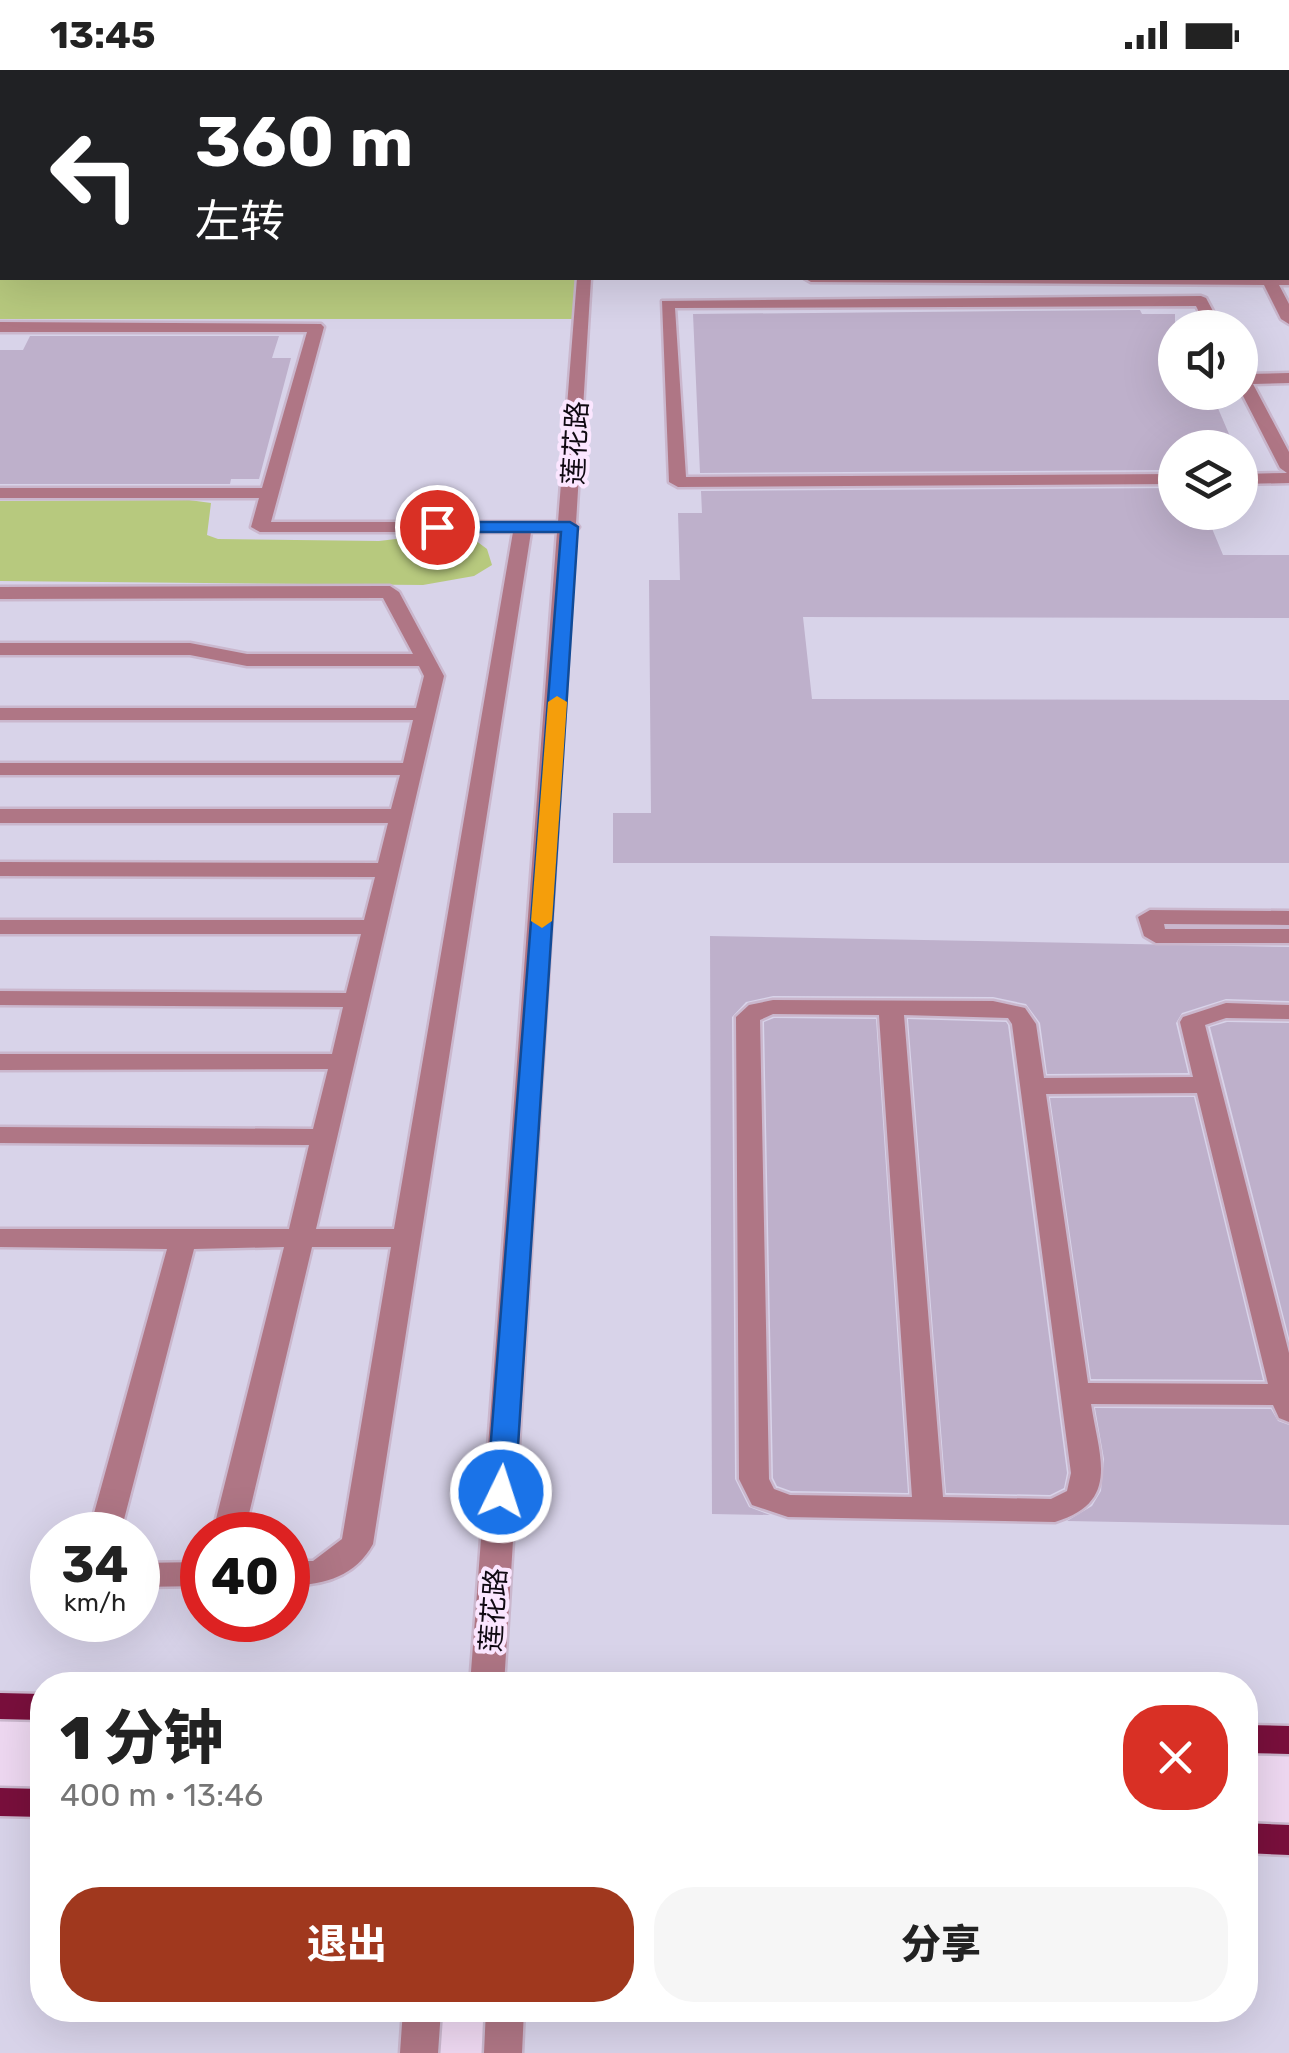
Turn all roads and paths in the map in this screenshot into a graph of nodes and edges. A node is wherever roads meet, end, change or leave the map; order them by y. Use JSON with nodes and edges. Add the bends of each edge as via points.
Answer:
{"nodes":[{"id":1,"x":584,"y":280,"type":"edge"},
{"id":2,"x":1270,"y":280,"type":"edge"},
{"id":3,"x":1206,"y":310,"type":"edge"},
{"id":4,"x":1289,"y":319,"type":"edge"},
{"id":5,"x":0,"y":327,"type":"edge"},
{"id":6,"x":1258,"y":377,"type":"edge"},
{"id":7,"x":1289,"y":378,"type":"edge"},
{"id":8,"x":1258,"y":409,"type":"edge"},
{"id":9,"x":1289,"y":468,"type":"edge"},
{"id":10,"x":1289,"y":478,"type":"edge"},
{"id":11,"x":1158,"y":479,"type":"edge"},
{"id":12,"x":1258,"y":479,"type":"edge"},
{"id":13,"x":270,"y":492,"type":"junction"},
{"id":14,"x":0,"y":493,"type":"edge"},
{"id":15,"x":523,"y":527,"type":"junction"},
{"id":16,"x":570,"y":527,"type":"junction"},
{"id":17,"x":0,"y":593,"type":"edge"},
{"id":18,"x":0,"y":648,"type":"edge"},
{"id":19,"x":426,"y":660,"type":"junction"},
{"id":20,"x":0,"y":714,"type":"edge"},
{"id":21,"x":425,"y":714,"type":"junction"},
{"id":22,"x":0,"y":769,"type":"edge"},
{"id":23,"x":412,"y":769,"type":"junction"},
{"id":24,"x":0,"y":816,"type":"edge"},
{"id":25,"x":400,"y":816,"type":"junction"},
{"id":26,"x":0,"y":870,"type":"edge"},
{"id":27,"x":388,"y":870,"type":"junction"},
{"id":28,"x":1289,"y":918,"type":"edge"},
{"id":29,"x":0,"y":927,"type":"edge"},
{"id":30,"x":374,"y":928,"type":"junction"},
{"id":31,"x":1289,"y":936,"type":"edge"},
{"id":32,"x":0,"y":998,"type":"edge"},
{"id":33,"x":356,"y":1000,"type":"junction"},
{"id":34,"x":891,"y":1008,"type":"junction"},
{"id":35,"x":1289,"y":1012,"type":"edge"},
{"id":36,"x":342,"y":1061,"type":"junction"},
{"id":37,"x":0,"y":1062,"type":"edge"},
{"id":38,"x":1207,"y":1085,"type":"junction"},
{"id":39,"x":1030,"y":1086,"type":"junction"},
{"id":40,"x":0,"y":1134,"type":"edge"},
{"id":41,"x":324,"y":1138,"type":"junction"},
{"id":42,"x":0,"y":1238,"type":"edge"},
{"id":43,"x":300,"y":1238,"type":"junction"},
{"id":44,"x":406,"y":1238,"type":"junction"},
{"id":45,"x":183,"y":1240,"type":"junction"},
{"id":46,"x":1073,"y":1394,"type":"junction"},
{"id":47,"x":1287,"y":1403,"type":"edge"},
{"id":48,"x":928,"y":1508,"type":"junction"},
{"id":49,"x":110,"y":1512,"type":"edge"},
{"id":50,"x":234,"y":1512,"type":"edge"},
{"id":51,"x":310,"y":1573,"type":"edge"},
{"id":52,"x":488,"y":1672,"type":"edge"},
{"id":53,"x":0,"y":1706,"type":"edge"},
{"id":54,"x":30,"y":1707,"type":"edge"},
{"id":55,"x":1258,"y":1739,"type":"edge"},
{"id":56,"x":1289,"y":1740,"type":"edge"},
{"id":57,"x":0,"y":1802,"type":"edge"},
{"id":58,"x":30,"y":1803,"type":"edge"},
{"id":59,"x":1258,"y":1839,"type":"edge"},
{"id":60,"x":1289,"y":1840,"type":"edge"},
{"id":61,"x":421,"y":2022,"type":"edge"},
{"id":62,"x":504,"y":2022,"type":"edge"},
{"id":63,"x":418,"y":2053,"type":"edge"},
{"id":64,"x":503,"y":2053,"type":"edge"}],
"edges":[{"from":1,"to":16,"type":"street","name":"莲花路"},
{"from":2,"to":4,"type":"street"},
{"from":3,"to":11,"type":"street","via":[[1201,301],[667,304],[678,482]]},
{"from":5,"to":13,"type":"street","via":[[316,326]]},
{"from":6,"to":7,"type":"street"},
{"from":8,"to":9,"type":"street"},
{"from":10,"to":12,"type":"street"},
{"from":13,"to":14,"type":"street"},
{"from":13,"to":15,"type":"street","via":[[260,527]]},
{"from":15,"to":16,"type":"street"},
{"from":15,"to":44,"type":"street"},
{"from":16,"to":52,"type":"street","name":"莲花路"},
{"from":17,"to":19,"type":"street","via":[[390,592]]},
{"from":18,"to":19,"type":"street","via":[[190,649],[247,660]]},
{"from":19,"to":21,"type":"street","via":[[434,676]]},
{"from":20,"to":21,"type":"street"},
{"from":21,"to":23,"type":"street"},
{"from":22,"to":23,"type":"street"},
{"from":23,"to":25,"type":"street"},
{"from":24,"to":25,"type":"street"},
{"from":25,"to":27,"type":"street"},
{"from":26,"to":27,"type":"street"},
{"from":27,"to":30,"type":"street"},
{"from":28,"to":31,"type":"street","via":[[1150,917],[1156,936]]},
{"from":29,"to":30,"type":"street"},
{"from":30,"to":33,"type":"street"},
{"from":32,"to":33,"type":"street"},
{"from":33,"to":36,"type":"street"},
{"from":34,"to":39,"type":"street","via":[[1016,1013],[1024,1024]]},
{"from":34,"to":48,"type":"street"},
{"from":34,"to":48,"type":"street","via":[[773,1007],[748,1017],[754,1479],[763,1496],[788,1506]]},
{"from":35,"to":38,"type":"street","via":[[1220,1010],[1192,1022]]},
{"from":36,"to":37,"type":"street"},
{"from":36,"to":41,"type":"street"},
{"from":38,"to":39,"type":"street"},
{"from":38,"to":47,"type":"street"},
{"from":39,"to":46,"type":"street"},
{"from":40,"to":41,"type":"street"},
{"from":41,"to":43,"type":"street"},
{"from":42,"to":45,"type":"street"},
{"from":43,"to":44,"type":"street"},
{"from":43,"to":45,"type":"street"},
{"from":43,"to":50,"type":"street"},
{"from":44,"to":51,"type":"street","via":[[356,1544],[320,1573]]},
{"from":45,"to":49,"type":"street"},
{"from":46,"to":47,"type":"street"},
{"from":46,"to":48,"type":"street","via":[[1086,1473],[1081,1497],[1055,1511]]},
{"from":53,"to":54,"type":"main road"},
{"from":55,"to":56,"type":"main road"},
{"from":57,"to":58,"type":"main road"},
{"from":59,"to":60,"type":"main road"},
{"from":61,"to":63,"type":"street"},
{"from":62,"to":64,"type":"street"}]}
